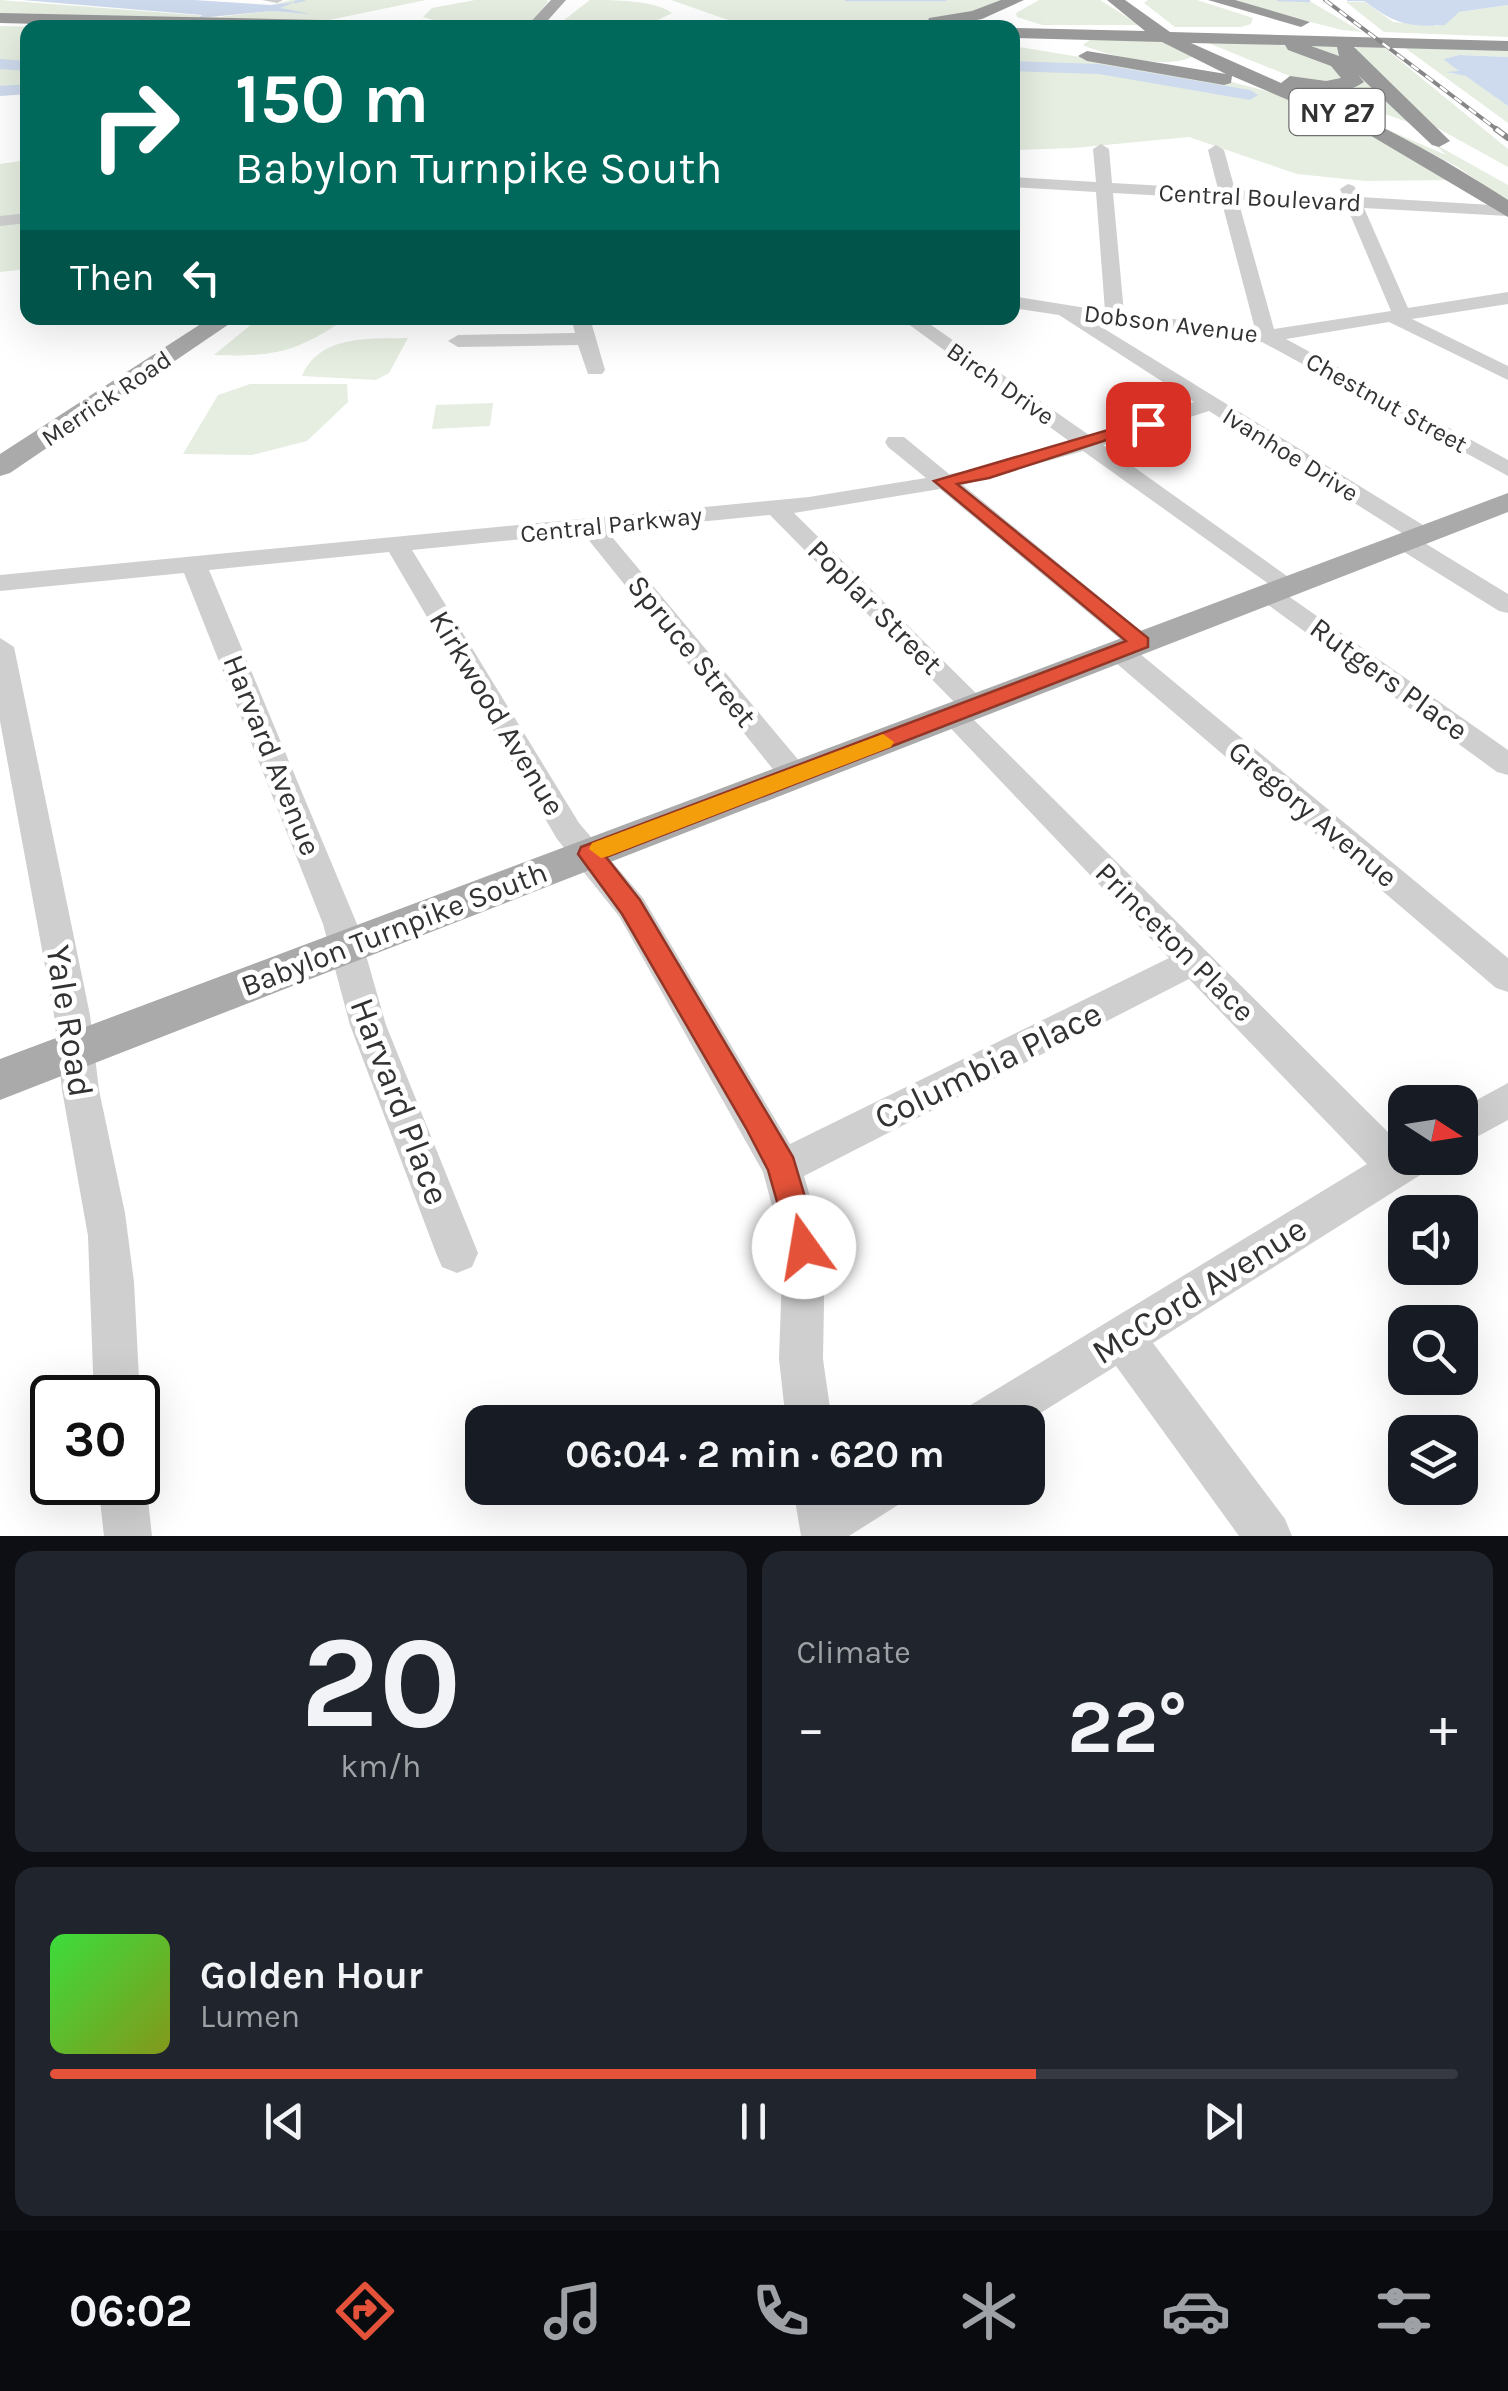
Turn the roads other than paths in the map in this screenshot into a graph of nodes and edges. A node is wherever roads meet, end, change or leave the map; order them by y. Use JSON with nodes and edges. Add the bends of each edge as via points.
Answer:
{"nodes":[{"id":1,"x":268,"y":0,"type":"edge"},
{"id":2,"x":277,"y":0,"type":"edge"},
{"id":3,"x":1016,"y":0,"type":"edge"},
{"id":4,"x":1032,"y":0,"type":"edge"},
{"id":5,"x":1201,"y":0,"type":"edge"},
{"id":6,"x":1216,"y":0,"type":"edge"},
{"id":7,"x":1124,"y":2,"type":"edge"},
{"id":8,"x":402,"y":7,"type":"dead end"},
{"id":9,"x":427,"y":8,"type":"dead end"},
{"id":10,"x":335,"y":20,"type":"edge"},
{"id":11,"x":426,"y":20,"type":"edge"},
{"id":12,"x":662,"y":20,"type":"edge"},
{"id":13,"x":724,"y":20,"type":"edge"},
{"id":14,"x":940,"y":20,"type":"edge"},
{"id":15,"x":1044,"y":28,"type":"junction"},
{"id":16,"x":1020,"y":30,"type":"edge"},
{"id":17,"x":1020,"y":30,"type":"edge"},
{"id":18,"x":1130,"y":34,"type":"junction"},
{"id":19,"x":1202,"y":38,"type":"junction"},
{"id":20,"x":1260,"y":38,"type":"junction"},
{"id":21,"x":1368,"y":38,"type":"junction"},
{"id":22,"x":1508,"y":43,"type":"edge"},
{"id":23,"x":1020,"y":45,"type":"edge"},
{"id":24,"x":1282,"y":80,"type":"junction"},
{"id":25,"x":1304,"y":98,"type":"junction"},
{"id":26,"x":1438,"y":141,"type":"junction"},
{"id":27,"x":1101,"y":149,"type":"dead end"},
{"id":28,"x":1216,"y":150,"type":"dead end"},
{"id":29,"x":1467,"y":156,"type":"dead end"},
{"id":30,"x":1344,"y":182,"type":"dead end"},
{"id":31,"x":1020,"y":183,"type":"edge"},
{"id":32,"x":1104,"y":188,"type":"junction"},
{"id":33,"x":1228,"y":195,"type":"junction"},
{"id":34,"x":1353,"y":202,"type":"junction"},
{"id":35,"x":1508,"y":210,"type":"edge"},
{"id":36,"x":1508,"y":298,"type":"edge"},
{"id":37,"x":1020,"y":303,"type":"edge"},
{"id":38,"x":1058,"y":308,"type":"junction"},
{"id":39,"x":1398,"y":316,"type":"junction"},
{"id":40,"x":1115,"y":317,"type":"junction"},
{"id":41,"x":213,"y":325,"type":"edge"},
{"id":42,"x":582,"y":325,"type":"edge"},
{"id":43,"x":919,"y":325,"type":"edge"},
{"id":44,"x":1266,"y":336,"type":"junction"},
{"id":45,"x":585,"y":339,"type":"junction"},
{"id":46,"x":458,"y":341,"type":"dead end"},
{"id":47,"x":595,"y":370,"type":"dead end"},
{"id":48,"x":1508,"y":374,"type":"edge"},
{"id":49,"x":1210,"y":404,"type":"junction"},
{"id":50,"x":896,"y":442,"type":"dead end"},
{"id":51,"x":1086,"y":443,"type":"junction"},
{"id":52,"x":0,"y":467,"type":"edge"},
{"id":53,"x":1508,"y":469,"type":"edge"},
{"id":54,"x":943,"y":481,"type":"junction"},
{"id":55,"x":1508,"y":502,"type":"edge"},
{"id":56,"x":774,"y":507,"type":"junction"},
{"id":57,"x":590,"y":526,"type":"junction"},
{"id":58,"x":1413,"y":539,"type":"junction"},
{"id":59,"x":397,"y":545,"type":"junction"},
{"id":60,"x":194,"y":565,"type":"junction"},
{"id":61,"x":0,"y":583,"type":"edge"},
{"id":62,"x":1279,"y":590,"type":"junction"},
{"id":63,"x":1508,"y":605,"type":"edge"},
{"id":64,"x":1130,"y":646,"type":"junction"},
{"id":65,"x":1,"y":662,"type":"edge"},
{"id":66,"x":964,"y":711,"type":"junction"},
{"id":67,"x":1508,"y":765,"type":"edge"},
{"id":68,"x":795,"y":776,"type":"junction"},
{"id":69,"x":590,"y":854,"type":"junction"},
{"id":70,"x":345,"y":948,"type":"junction"},
{"id":71,"x":1194,"y":962,"type":"junction"},
{"id":72,"x":1508,"y":978,"type":"edge"},
{"id":73,"x":73,"y":1052,"type":"junction"},
{"id":74,"x":0,"y":1080,"type":"edge"},
{"id":75,"x":1508,"y":1100,"type":"edge"},
{"id":76,"x":1478,"y":1118,"type":"edge"},
{"id":77,"x":1388,"y":1146,"type":"edge"},
{"id":78,"x":782,"y":1167,"type":"junction"},
{"id":79,"x":1388,"y":1174,"type":"edge"},
{"id":80,"x":457,"y":1253,"type":"dead end"},
{"id":81,"x":1122,"y":1337,"type":"junction"},
{"id":82,"x":116,"y":1375,"type":"edge"},
{"id":83,"x":807,"y":1405,"type":"edge"},
{"id":84,"x":1012,"y":1405,"type":"edge"},
{"id":85,"x":125,"y":1505,"type":"edge"},
{"id":86,"x":845,"y":1505,"type":"edge"},
{"id":87,"x":821,"y":1516,"type":"edge"},
{"id":88,"x":128,"y":1536,"type":"edge"},
{"id":89,"x":1268,"y":1536,"type":"edge"}],
"edges":[{"from":1,"to":2,"type":"street"},
{"from":3,"to":14,"type":"highway","via":[[976,16]]},
{"from":4,"to":15,"type":"highway","via":[[1012,17]]},
{"from":5,"to":19,"type":"highway","via":[[1257,19]]},
{"from":6,"to":21,"type":"highway"},
{"from":7,"to":19,"type":"highway","number":"NY 27"},
{"from":7,"to":24,"type":"highway","number":"NY 27"},
{"from":8,"to":10,"type":"highway"},
{"from":9,"to":11,"type":"highway","via":[[420,16]]},
{"from":12,"to":13,"type":"highway","via":[[676,6]]},
{"from":15,"to":16,"type":"highway"},
{"from":15,"to":18,"type":"highway"},
{"from":17,"to":18,"type":"highway"},
{"from":18,"to":19,"type":"highway"},
{"from":18,"to":19,"type":"highway","via":[[1076,44],[1166,64],[1194,60]]},
{"from":19,"to":20,"type":"highway"},
{"from":19,"to":21,"type":"highway"},
{"from":19,"to":25,"type":"highway","number":"NY 27"},
{"from":20,"to":21,"type":"highway"},
{"from":20,"to":24,"type":"highway","via":[[1330,57],[1354,78],[1349,85],[1326,87]]},
{"from":21,"to":22,"type":"highway"},
{"from":21,"to":26,"type":"highway","via":[[1344,50]]},
{"from":23,"to":25,"type":"highway"},
{"from":24,"to":26,"type":"highway","number":"NY 27"},
{"from":25,"to":35,"type":"highway","number":"NY 27","via":[[1432,159]]},
{"from":26,"to":29,"type":"highway","number":"NY 27"},
{"from":27,"to":32,"type":"street"},
{"from":28,"to":33,"type":"street"},
{"from":30,"to":34,"type":"street"},
{"from":31,"to":32,"type":"street","name":"Central Boulevard"},
{"from":32,"to":33,"type":"street","name":"Central Boulevard"},
{"from":32,"to":40,"type":"street"},
{"from":33,"to":34,"type":"street","name":"Central Boulevard"},
{"from":33,"to":44,"type":"street"},
{"from":34,"to":35,"type":"street","name":"Central Boulevard"},
{"from":34,"to":39,"type":"street"},
{"from":36,"to":39,"type":"street","name":"Dobson Avenue"},
{"from":37,"to":38,"type":"street","name":"Dobson Avenue"},
{"from":38,"to":40,"type":"street","name":"Dobson Avenue"},
{"from":38,"to":49,"type":"street","name":"Ivanhoe Drive"},
{"from":39,"to":44,"type":"street","name":"Dobson Avenue"},
{"from":39,"to":48,"type":"street"},
{"from":40,"to":44,"type":"street","name":"Dobson Avenue"},
{"from":41,"to":52,"type":"main road","name":"Merrick Road"},
{"from":42,"to":45,"type":"street"},
{"from":43,"to":51,"type":"street","name":"Birch Drive"},
{"from":44,"to":53,"type":"street","name":"Chestnut Street"},
{"from":45,"to":46,"type":"street"},
{"from":45,"to":47,"type":"street"},
{"from":49,"to":51,"type":"street","name":"Central Parkway"},
{"from":49,"to":58,"type":"street","name":"Ivanhoe Drive"},
{"from":50,"to":54,"type":"street","name":"Gregory Avenue"},
{"from":51,"to":54,"type":"street","name":"Central Parkway"},
{"from":51,"to":62,"type":"street","name":"Birch Drive"},
{"from":54,"to":56,"type":"street","name":"Central Parkway"},
{"from":54,"to":64,"type":"street","name":"Gregory Avenue"},
{"from":55,"to":58,"type":"main road","name":"Babylon Turnpike South"},
{"from":56,"to":57,"type":"street","name":"Central Parkway"},
{"from":56,"to":66,"type":"street","name":"Poplar Street"},
{"from":57,"to":59,"type":"street","name":"Central Parkway"},
{"from":57,"to":68,"type":"street","name":"Spruce Street"},
{"from":58,"to":62,"type":"main road","name":"Babylon Turnpike South"},
{"from":58,"to":63,"type":"street","name":"Ivanhoe Drive"},
{"from":59,"to":60,"type":"street","name":"Central Parkway"},
{"from":59,"to":69,"type":"street","name":"Kirkwood Avenue","via":[[568,831]]},
{"from":60,"to":61,"type":"street","name":"Central Parkway"},
{"from":60,"to":70,"type":"street","name":"Harvard Avenue"},
{"from":62,"to":64,"type":"main road","name":"Babylon Turnpike South"},
{"from":62,"to":67,"type":"street","name":"Rutgers Place"},
{"from":64,"to":66,"type":"main road","name":"Babylon Turnpike South"},
{"from":64,"to":72,"type":"street","name":"Gregory Avenue"},
{"from":65,"to":73,"type":"street","name":"Yale Road","via":[[72,1016]]},
{"from":66,"to":68,"type":"main road","name":"Babylon Turnpike South"},
{"from":66,"to":71,"type":"street","name":"Princeton Place"},
{"from":68,"to":69,"type":"main road","name":"Babylon Turnpike South"},
{"from":69,"to":70,"type":"main road","name":"Babylon Turnpike South"},
{"from":69,"to":78,"type":"street","name":"Kirkwood Avenue","via":[[631,907]]},
{"from":70,"to":73,"type":"main road","name":"Babylon Turnpike South"},
{"from":70,"to":80,"type":"street","name":"Harvard Place"},
{"from":71,"to":77,"type":"street","name":"Princeton Place"},
{"from":71,"to":78,"type":"street","name":"Columbia Place"},
{"from":73,"to":74,"type":"main road","name":"Babylon Turnpike South"},
{"from":73,"to":82,"type":"street","name":"Yale Road","via":[[110,1250]]},
{"from":75,"to":76,"type":"street"},
{"from":78,"to":83,"type":"street","name":"Kirkwood Avenue","via":[[804,1247],[801,1359]]},
{"from":79,"to":81,"type":"street","name":"McCord Avenue"},
{"from":81,"to":84,"type":"street","name":"McCord Avenue"},
{"from":81,"to":89,"type":"street"},
{"from":85,"to":88,"type":"street"},
{"from":86,"to":87,"type":"street"}]}
